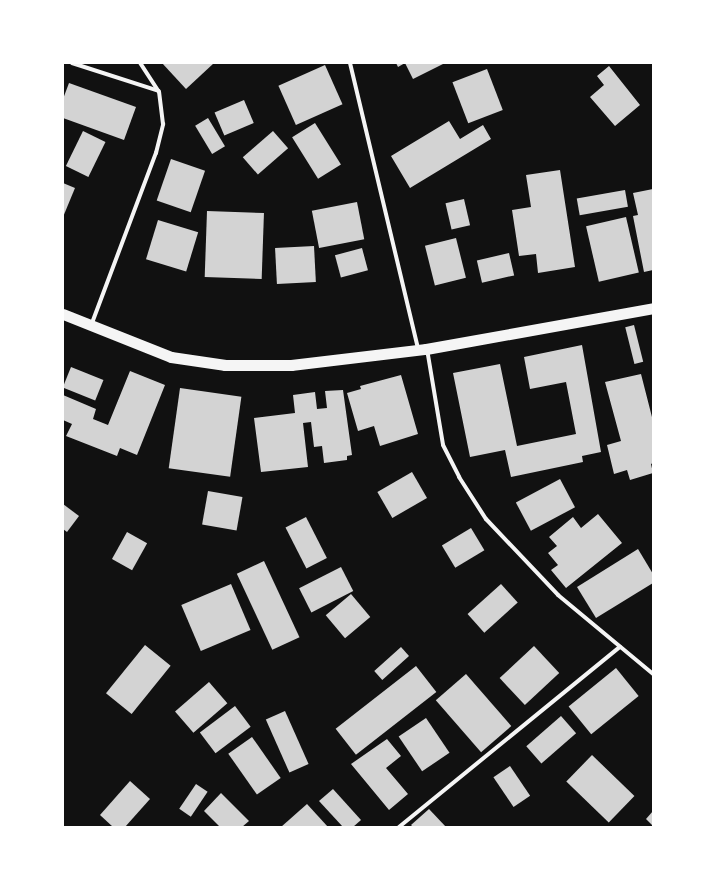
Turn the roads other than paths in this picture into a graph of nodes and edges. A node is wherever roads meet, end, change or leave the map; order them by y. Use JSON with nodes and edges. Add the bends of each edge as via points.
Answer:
{"nodes":[{"id":1,"x":72,"y":63,"type":"edge"},
{"id":2,"x":140,"y":63,"type":"edge"},
{"id":3,"x":350,"y":63,"type":"edge"},
{"id":4,"x":160,"y":92,"type":"junction"},
{"id":5,"x":653,"y":308,"type":"edge"},
{"id":6,"x":63,"y":314,"type":"edge"},
{"id":7,"x":92,"y":323,"type":"junction"},
{"id":8,"x":422,"y":350,"type":"junction"},
{"id":9,"x":620,"y":647,"type":"junction"},
{"id":10,"x":653,"y":674,"type":"edge"},
{"id":11,"x":398,"y":827,"type":"edge"}],
"edges":[{"from":1,"to":4,"type":"street"},
{"from":2,"to":4,"type":"street"},
{"from":3,"to":8,"type":"street"},
{"from":4,"to":7,"type":"street","via":[[163,124],[156,153]]},
{"from":5,"to":8,"type":"highway"},
{"from":6,"to":7,"type":"highway"},
{"from":7,"to":8,"type":"highway","via":[[171,357],[225,365],[290,365]]},
{"from":8,"to":9,"type":"street","via":[[443,445],[459,477],[486,519],[558,595]]},
{"from":9,"to":10,"type":"street"},
{"from":9,"to":11,"type":"street"}]}
